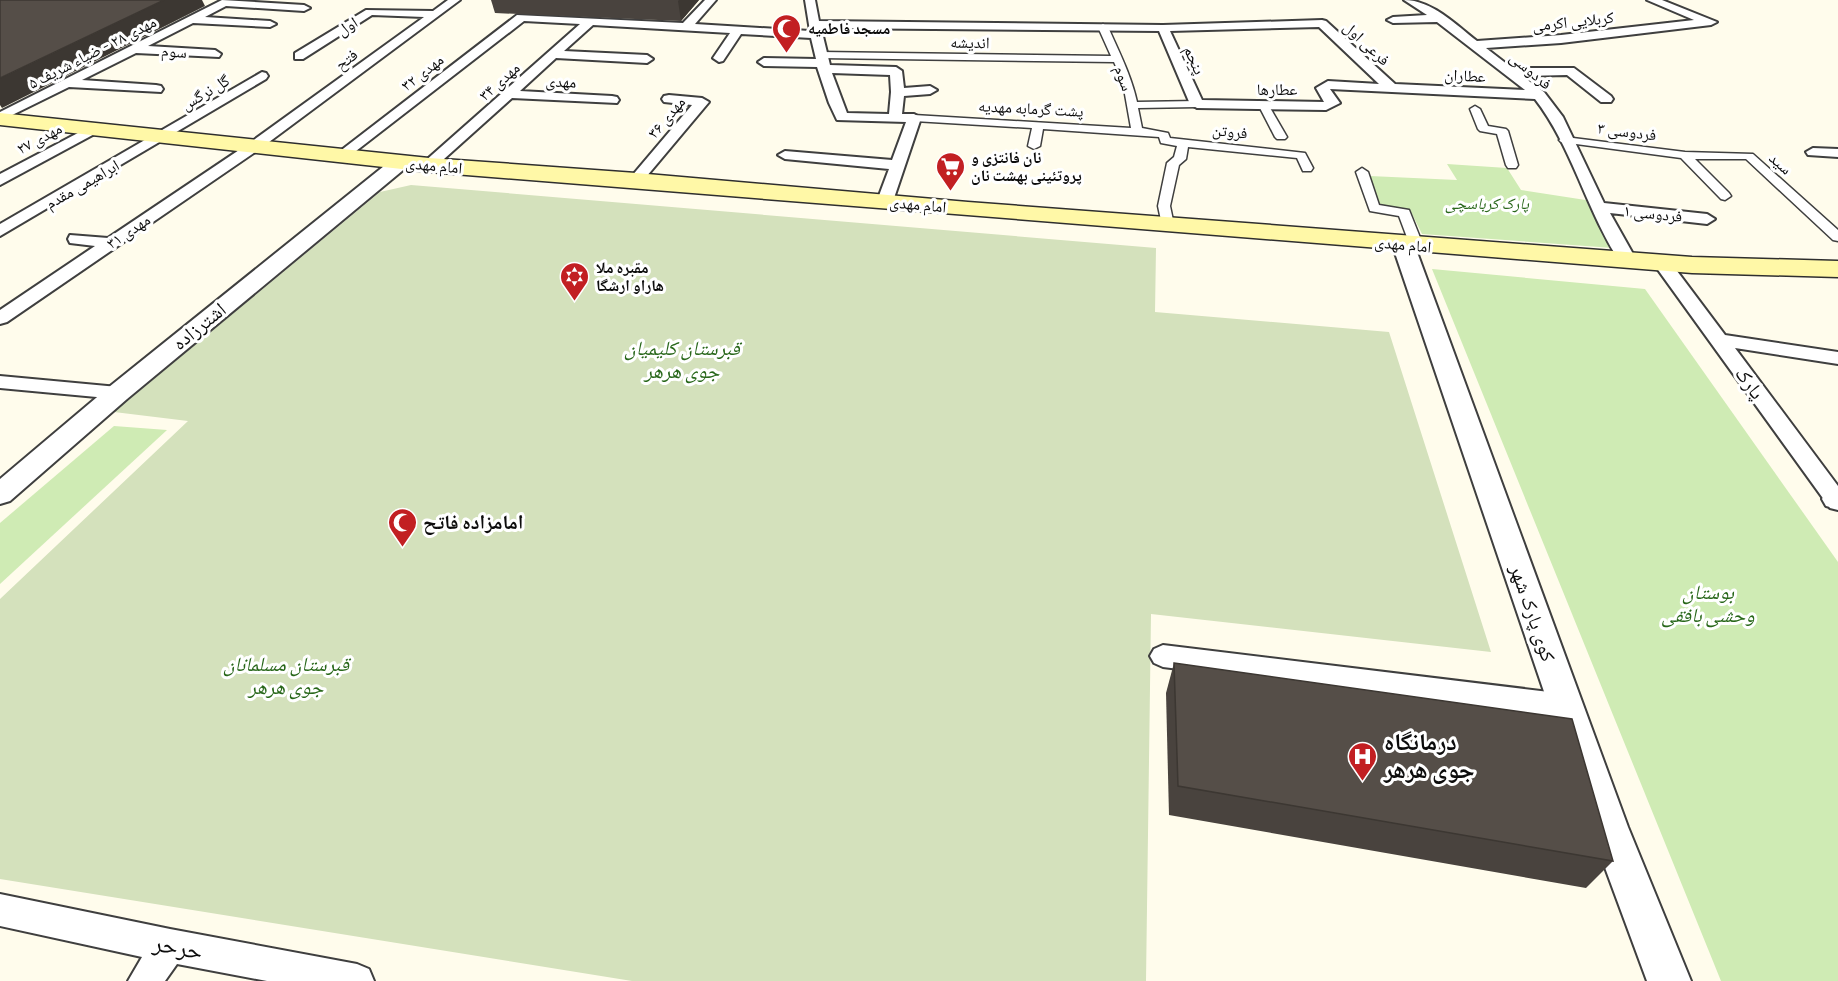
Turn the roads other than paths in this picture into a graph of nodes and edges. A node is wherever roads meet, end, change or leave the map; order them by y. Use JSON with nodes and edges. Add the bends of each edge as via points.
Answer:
{"nodes":[{"id":1,"x":455,"y":0,"type":"edge"},
{"id":2,"x":711,"y":0,"type":"edge"},
{"id":3,"x":810,"y":0,"type":"edge"},
{"id":4,"x":1409,"y":0,"type":"edge"},
{"id":5,"x":1652,"y":0,"type":"edge"},
{"id":6,"x":227,"y":2,"type":"edge"},
{"id":7,"x":304,"y":8,"type":"dead end"},
{"id":8,"x":436,"y":14,"type":"junction"},
{"id":9,"x":1440,"y":18,"type":"junction"},
{"id":10,"x":191,"y":20,"type":"junction"},
{"id":11,"x":1393,"y":20,"type":"dead end"},
{"id":12,"x":590,"y":21,"type":"junction"},
{"id":13,"x":270,"y":24,"type":"dead end"},
{"id":14,"x":686,"y":27,"type":"junction"},
{"id":15,"x":1103,"y":27,"type":"junction"},
{"id":16,"x":1163,"y":28,"type":"junction"},
{"id":17,"x":738,"y":30,"type":"junction"},
{"id":18,"x":815,"y":30,"type":"junction"},
{"id":19,"x":1475,"y":45,"type":"junction"},
{"id":20,"x":134,"y":49,"type":"junction"},
{"id":21,"x":215,"y":54,"type":"dead end"},
{"id":22,"x":554,"y":54,"type":"junction"},
{"id":23,"x":298,"y":56,"type":"dead end"},
{"id":24,"x":647,"y":58,"type":"dead end"},
{"id":25,"x":718,"y":58,"type":"dead end"},
{"id":26,"x":1118,"y":59,"type":"junction"},
{"id":27,"x":764,"y":62,"type":"dead end"},
{"id":28,"x":823,"y":62,"type":"junction"},
{"id":29,"x":1509,"y":72,"type":"junction"},
{"id":30,"x":262,"y":76,"type":"dead end"},
{"id":31,"x":66,"y":83,"type":"junction"},
{"id":32,"x":1391,"y":88,"type":"junction"},
{"id":33,"x":156,"y":89,"type":"dead end"},
{"id":34,"x":930,"y":90,"type":"dead end"},
{"id":35,"x":898,"y":92,"type":"junction"},
{"id":36,"x":509,"y":94,"type":"junction"},
{"id":37,"x":1539,"y":95,"type":"junction"},
{"id":38,"x":669,"y":99,"type":"dead end"},
{"id":39,"x":1606,"y":99,"type":"dead end"},
{"id":40,"x":612,"y":100,"type":"dead end"},
{"id":41,"x":1197,"y":104,"type":"junction"},
{"id":42,"x":1133,"y":105,"type":"junction"},
{"id":43,"x":1264,"y":105,"type":"junction"},
{"id":44,"x":1475,"y":109,"type":"dead end"},
{"id":45,"x":895,"y":117,"type":"junction"},
{"id":46,"x":914,"y":118,"type":"junction"},
{"id":47,"x":4,"y":121,"type":"edge"},
{"id":48,"x":1039,"y":124,"type":"junction"},
{"id":49,"x":95,"y":129,"type":"junction"},
{"id":50,"x":1142,"y":131,"type":"junction"},
{"id":51,"x":165,"y":136,"type":"junction"},
{"id":52,"x":1281,"y":137,"type":"dead end"},
{"id":53,"x":1565,"y":140,"type":"junction"},
{"id":54,"x":1183,"y":143,"type":"junction"},
{"id":55,"x":256,"y":145,"type":"junction"},
{"id":56,"x":1034,"y":146,"type":"dead end"},
{"id":57,"x":1813,"y":152,"type":"dead end"},
{"id":58,"x":1838,"y":153,"type":"edge"},
{"id":59,"x":785,"y":154,"type":"dead end"},
{"id":60,"x":342,"y":155,"type":"junction"},
{"id":61,"x":1685,"y":155,"type":"junction"},
{"id":62,"x":401,"y":162,"type":"junction"},
{"id":63,"x":429,"y":165,"type":"junction"},
{"id":64,"x":897,"y":165,"type":"junction"},
{"id":65,"x":1512,"y":165,"type":"dead end"},
{"id":66,"x":1307,"y":168,"type":"dead end"},
{"id":67,"x":1362,"y":172,"type":"dead end"},
{"id":68,"x":0,"y":180,"type":"edge"},
{"id":69,"x":636,"y":180,"type":"junction"},
{"id":70,"x":168,"y":189,"type":"dead end"},
{"id":71,"x":187,"y":191,"type":"junction"},
{"id":72,"x":1725,"y":196,"type":"dead end"},
{"id":73,"x":885,"y":201,"type":"junction"},
{"id":74,"x":1599,"y":207,"type":"junction"},
{"id":75,"x":1707,"y":219,"type":"dead end"},
{"id":76,"x":1168,"y":225,"type":"junction"},
{"id":77,"x":0,"y":231,"type":"edge"},
{"id":78,"x":1838,"y":237,"type":"edge"},
{"id":79,"x":76,"y":239,"type":"dead end"},
{"id":80,"x":111,"y":243,"type":"junction"},
{"id":81,"x":1409,"y":244,"type":"junction"},
{"id":82,"x":1628,"y":261,"type":"junction"},
{"id":83,"x":1662,"y":263,"type":"junction"},
{"id":84,"x":1838,"y":268,"type":"edge"},
{"id":85,"x":9,"y":305,"type":"edge"},
{"id":86,"x":0,"y":318,"type":"edge"},
{"id":87,"x":1719,"y":340,"type":"junction"},
{"id":88,"x":1838,"y":358,"type":"edge"},
{"id":89,"x":0,"y":382,"type":"edge"},
{"id":90,"x":118,"y":393,"type":"junction"},
{"id":91,"x":0,"y":494,"type":"edge"},
{"id":92,"x":1837,"y":500,"type":"edge"},
{"id":93,"x":1163,"y":656,"type":"dead end"},
{"id":94,"x":1566,"y":706,"type":"junction"},
{"id":95,"x":0,"y":910,"type":"edge"},
{"id":96,"x":170,"y":946,"type":"junction"},
{"id":97,"x":145,"y":981,"type":"edge"},
{"id":98,"x":357,"y":981,"type":"edge"},
{"id":99,"x":1669,"y":981,"type":"edge"}],
"edges":[{"from":1,"to":8,"type":"street","name":"فتح"},
{"from":2,"to":14,"type":"street"},
{"from":3,"to":18,"type":"street"},
{"from":4,"to":9,"type":"street","name":"فردوسی"},
{"from":5,"to":19,"type":"street","name":"کربلایی اکرمی","via":[[1711,22]]},
{"from":6,"to":7,"type":"street"},
{"from":6,"to":10,"type":"street","name":"مهدی ۲۸ - ضیاء شریف ۵"},
{"from":8,"to":23,"type":"street","name":"اول","via":[[370,12]]},
{"from":8,"to":55,"type":"street","name":"فتح"},
{"from":9,"to":11,"type":"street"},
{"from":9,"to":19,"type":"street","name":"فردوسی"},
{"from":10,"to":13,"type":"street"},
{"from":10,"to":20,"type":"street","name":"مهدی ۲۸ - ضیاء شریف ۵"},
{"from":12,"to":14,"type":"street"},
{"from":12,"to":22,"type":"street","name":"مهدی ۳۴"},
{"from":12,"to":60,"type":"street","name":"مهدی ۳۲","via":[[519,18]]},
{"from":14,"to":17,"type":"street"},
{"from":15,"to":16,"type":"street"},
{"from":15,"to":18,"type":"street"},
{"from":15,"to":26,"type":"street","name":"سوم"},
{"from":16,"to":32,"type":"street","name":"فرعی اول","via":[[1322,23]]},
{"from":16,"to":41,"type":"street","name":"پنجم"},
{"from":17,"to":18,"type":"street"},
{"from":17,"to":25,"type":"street"},
{"from":18,"to":28,"type":"street"},
{"from":19,"to":29,"type":"street","name":"فردوسی"},
{"from":20,"to":21,"type":"street","name":"سوم"},
{"from":20,"to":31,"type":"street","name":"مهدی ۲۸ - ضیاء شریف ۵"},
{"from":22,"to":24,"type":"street"},
{"from":22,"to":36,"type":"street","name":"مهدی ۳۴"},
{"from":26,"to":28,"type":"street","name":"اندیشه"},
{"from":26,"to":42,"type":"street","name":"سوم"},
{"from":27,"to":28,"type":"street"},
{"from":28,"to":35,"type":"street","via":[[894,70]]},
{"from":28,"to":45,"type":"street","via":[[842,117]]},
{"from":29,"to":37,"type":"street","name":"فردوسی"},
{"from":29,"to":39,"type":"street","via":[[1570,71]]},
{"from":30,"to":51,"type":"street","name":"گل نرگس"},
{"from":31,"to":33,"type":"street"},
{"from":31,"to":47,"type":"street","name":"مهدی ۲۸ - ضیاء شریف ۵"},
{"from":32,"to":37,"type":"street","name":"عطاران"},
{"from":32,"to":43,"type":"street","name":"عطارها","via":[[1328,85],[1322,88],[1333,103],[1330,105]]},
{"from":34,"to":35,"type":"street"},
{"from":35,"to":45,"type":"street"},
{"from":36,"to":40,"type":"street","name":"مهدی"},
{"from":36,"to":63,"type":"street","name":"مهدی ۳۴"},
{"from":37,"to":53,"type":"street","name":"فردوسی","via":[[1556,117]]},
{"from":38,"to":69,"type":"street","name":"مهدی ۳۶","via":[[702,102]]},
{"from":41,"to":42,"type":"street","name":"عطارها"},
{"from":41,"to":43,"type":"street","name":"عطارها"},
{"from":42,"to":50,"type":"street","name":"سوم"},
{"from":43,"to":52,"type":"street"},
{"from":44,"to":65,"type":"street","via":[[1484,129],[1502,131]]},
{"from":45,"to":46,"type":"street"},
{"from":46,"to":48,"type":"street","name":"پشت گرمابه مهدیه"},
{"from":46,"to":64,"type":"street"},
{"from":47,"to":49,"type":"main road","name":"امام مهدی"},
{"from":48,"to":50,"type":"street","name":"پشت گرمابه مهدیه"},
{"from":48,"to":56,"type":"street"},
{"from":49,"to":51,"type":"main road","name":"امام مهدی"},
{"from":49,"to":68,"type":"street","name":"مهدی ۲۷"},
{"from":50,"to":54,"type":"street","name":"فروتن","via":[[1164,135],[1165,141]]},
{"from":51,"to":55,"type":"main road","name":"امام مهدی"},
{"from":51,"to":77,"type":"street","name":"ابراهیمی مقدم"},
{"from":53,"to":61,"type":"street","name":"فردوسی ۳"},
{"from":53,"to":74,"type":"street","name":"فردوسی"},
{"from":54,"to":66,"type":"street","name":"فروتن","via":[[1301,155]]},
{"from":54,"to":76,"type":"street","via":[[1180,159],[1173,163],[1164,206]]},
{"from":55,"to":60,"type":"main road","name":"امام مهدی"},
{"from":55,"to":71,"type":"street","name":"مهدی ۳۱"},
{"from":57,"to":58,"type":"street"},
{"from":59,"to":64,"type":"street"},
{"from":60,"to":62,"type":"main road","name":"امام مهدی"},
{"from":61,"to":72,"type":"street"},
{"from":61,"to":78,"type":"street","name":"سید","via":[[1749,156]]},
{"from":62,"to":63,"type":"main road","name":"امام مهدی"},
{"from":62,"to":90,"type":"street","name":"اشترزاده"},
{"from":63,"to":69,"type":"main road","name":"امام مهدی"},
{"from":64,"to":73,"type":"street"},
{"from":67,"to":81,"type":"street","via":[[1374,208],[1404,213]]},
{"from":69,"to":73,"type":"main road","name":"امام مهدی"},
{"from":70,"to":71,"type":"street"},
{"from":71,"to":80,"type":"street","name":"مهدی ۳۱"},
{"from":73,"to":76,"type":"main road","name":"امام مهدی"},
{"from":74,"to":75,"type":"street","name":"فردوسی ۱"},
{"from":74,"to":82,"type":"street","name":"فردوسی"},
{"from":76,"to":81,"type":"main road","name":"امام مهدی"},
{"from":79,"to":80,"type":"street"},
{"from":80,"to":85,"type":"street","name":"مهدی ۳۱"},
{"from":81,"to":82,"type":"main road","name":"امام مهدی"},
{"from":81,"to":94,"type":"street","name":"کوی پارک شهر"},
{"from":82,"to":83,"type":"main road","name":"امام مهدی"},
{"from":83,"to":84,"type":"main road","name":"امام مهدی"},
{"from":83,"to":87,"type":"street","name":"پارک"},
{"from":85,"to":86,"type":"street","name":"مهدی ۳۱"},
{"from":87,"to":88,"type":"street"},
{"from":87,"to":92,"type":"street","name":"پارک"},
{"from":89,"to":90,"type":"street"},
{"from":90,"to":91,"type":"street","name":"اشترزاده"},
{"from":93,"to":94,"type":"street"},
{"from":94,"to":99,"type":"street","name":"کوی پارک شهر"},
{"from":95,"to":96,"type":"street","name":"حرحر"},
{"from":96,"to":97,"type":"street"},
{"from":96,"to":98,"type":"street","name":"حرحر"}]}
